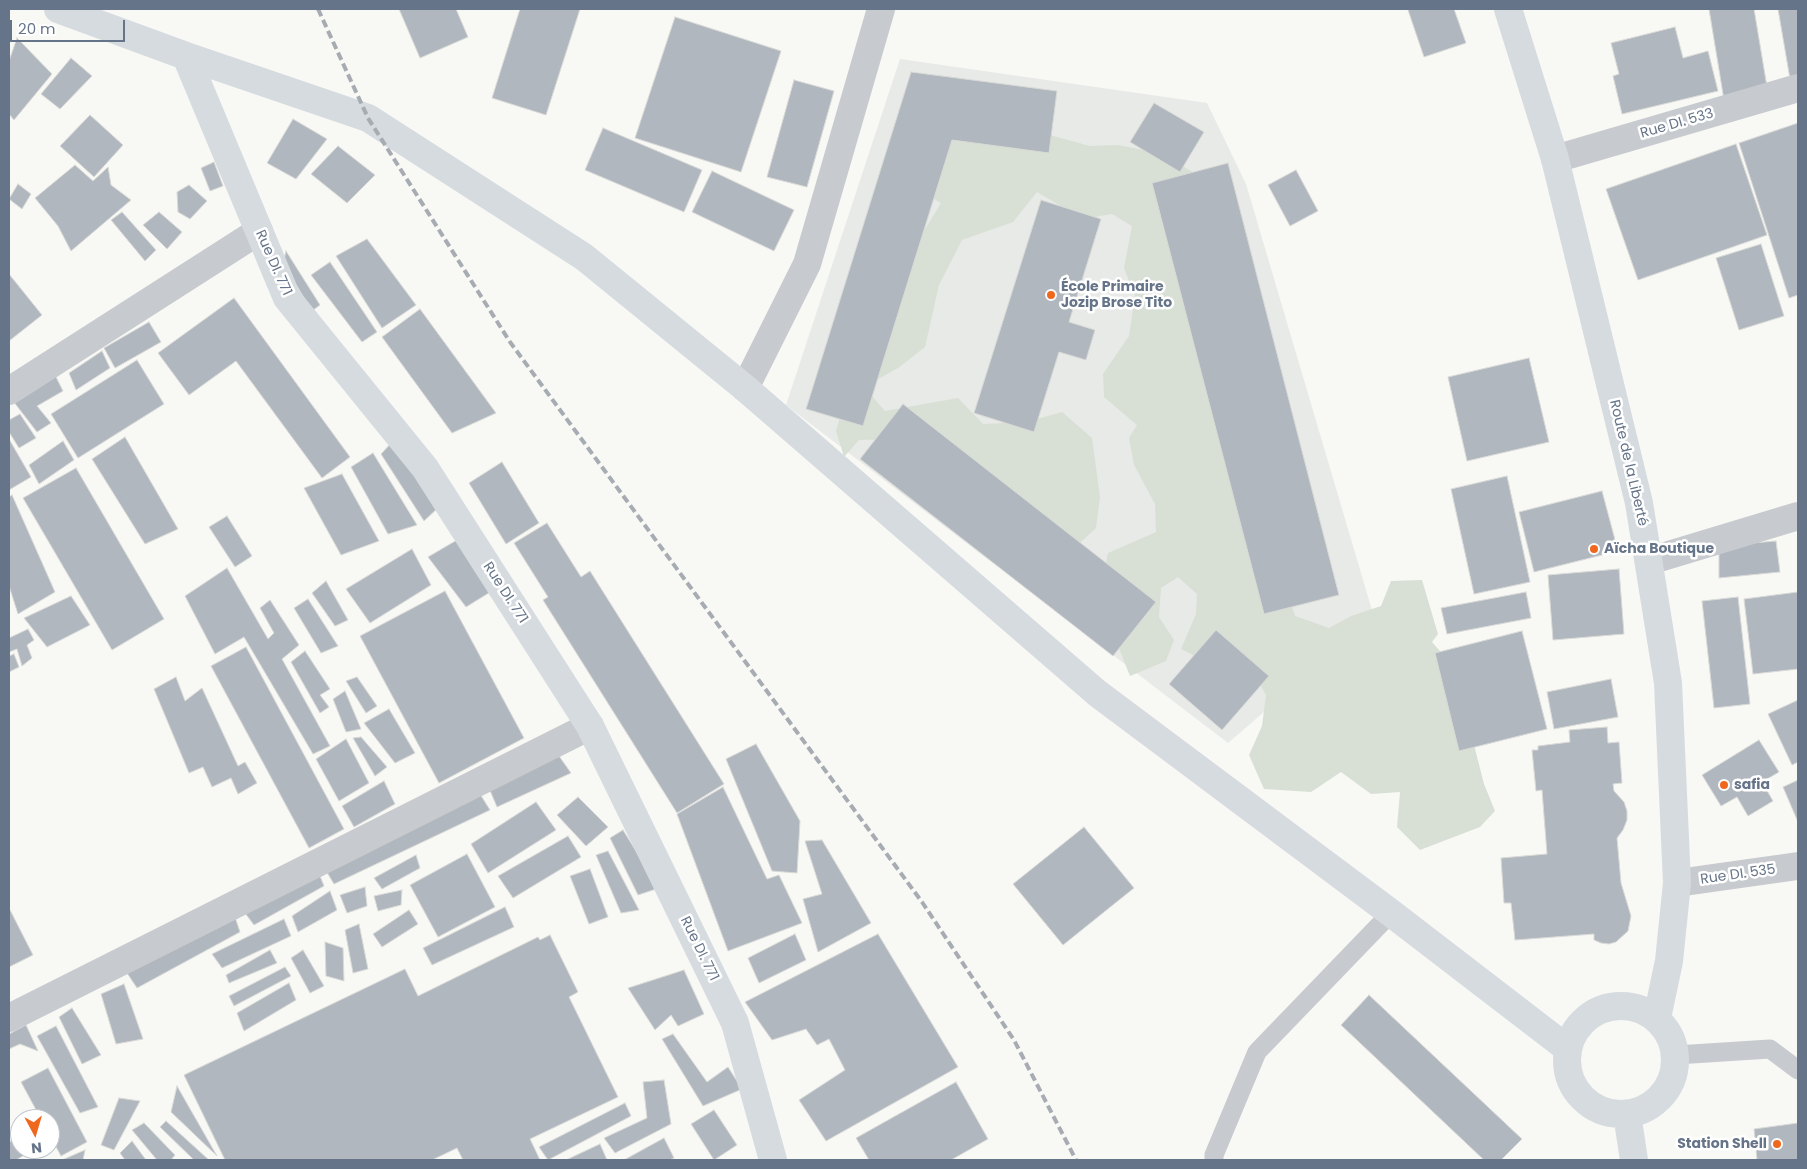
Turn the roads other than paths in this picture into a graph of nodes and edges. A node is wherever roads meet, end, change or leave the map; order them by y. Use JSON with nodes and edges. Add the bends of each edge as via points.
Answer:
{"nodes":[{"id":1,"x":58,"y":9,"type":"edge"},
{"id":2,"x":881,"y":9,"type":"edge"},
{"id":3,"x":1508,"y":9,"type":"edge"},
{"id":4,"x":186,"y":56,"type":"junction"},
{"id":5,"x":1798,"y":88,"type":"edge"},
{"id":6,"x":1555,"y":159,"type":"junction"},
{"id":7,"x":259,"y":231,"type":"junction"},
{"id":8,"x":745,"y":388,"type":"junction"},
{"id":9,"x":9,"y":391,"type":"edge"},
{"id":10,"x":1798,"y":516,"type":"edge"},
{"id":11,"x":1649,"y":562,"type":"junction"},
{"id":12,"x":590,"y":726,"type":"junction"},
{"id":13,"x":1798,"y":866,"type":"edge"},
{"id":14,"x":1677,"y":883,"type":"junction"},
{"id":15,"x":1391,"y":913,"type":"junction"},
{"id":16,"x":9,"y":1018,"type":"edge"},
{"id":17,"x":1657,"y":1018,"type":"junction"},
{"id":18,"x":1568,"y":1049,"type":"junction"},
{"id":19,"x":1676,"y":1055,"type":"junction"},
{"id":20,"x":1798,"y":1070,"type":"edge"},
{"id":21,"x":1627,"y":1114,"type":"junction"},
{"id":22,"x":773,"y":1160,"type":"edge"},
{"id":23,"x":1214,"y":1160,"type":"edge"},
{"id":24,"x":1634,"y":1160,"type":"edge"}],
"edges":[{"from":1,"to":4,"type":"main road"},
{"from":2,"to":8,"type":"street","via":[[807,264]]},
{"from":3,"to":6,"type":"main road","name":"Route de la Liberté"},
{"from":4,"to":7,"type":"main road","name":"Rue DI. 771"},
{"from":4,"to":8,"type":"main road","via":[[368,118],[584,258]]},
{"from":5,"to":6,"type":"street","name":"Rue DI. 533"},
{"from":6,"to":11,"type":"main road","name":"Route de la Liberté","via":[[1639,503]]},
{"from":7,"to":9,"type":"street"},
{"from":7,"to":12,"type":"main road","name":"Rue DI. 771","via":[[287,298],[425,468]]},
{"from":8,"to":15,"type":"main road","via":[[1097,693]]},
{"from":10,"to":11,"type":"street"},
{"from":11,"to":14,"type":"main road","name":"Route de la Liberté","via":[[1668,683]]},
{"from":12,"to":16,"type":"street"},
{"from":12,"to":22,"type":"main road","name":"Rue DI. 771","via":[[735,1023]]},
{"from":13,"to":14,"type":"street","name":"Rue DI. 535"},
{"from":14,"to":17,"type":"main road","name":"Route de la Liberté","via":[[1669,961]]},
{"from":15,"to":18,"type":"main road"},
{"from":15,"to":23,"type":"lane","via":[[1257,1052]]},
{"from":17,"to":18,"type":"main road","via":[[1641,1008],[1622,1005],[1603,1008],[1586,1017],[1574,1032]]},
{"from":17,"to":19,"type":"main road","via":[[1670,1035]]},
{"from":18,"to":21,"type":"main road","via":[[1568,1074],[1581,1097],[1601,1111]]},
{"from":19,"to":20,"type":"lane","via":[[1770,1049]]},
{"from":19,"to":21,"type":"main road","via":[[1674,1076],[1664,1095],[1647,1108]]},
{"from":21,"to":24,"type":"main road"}]}
